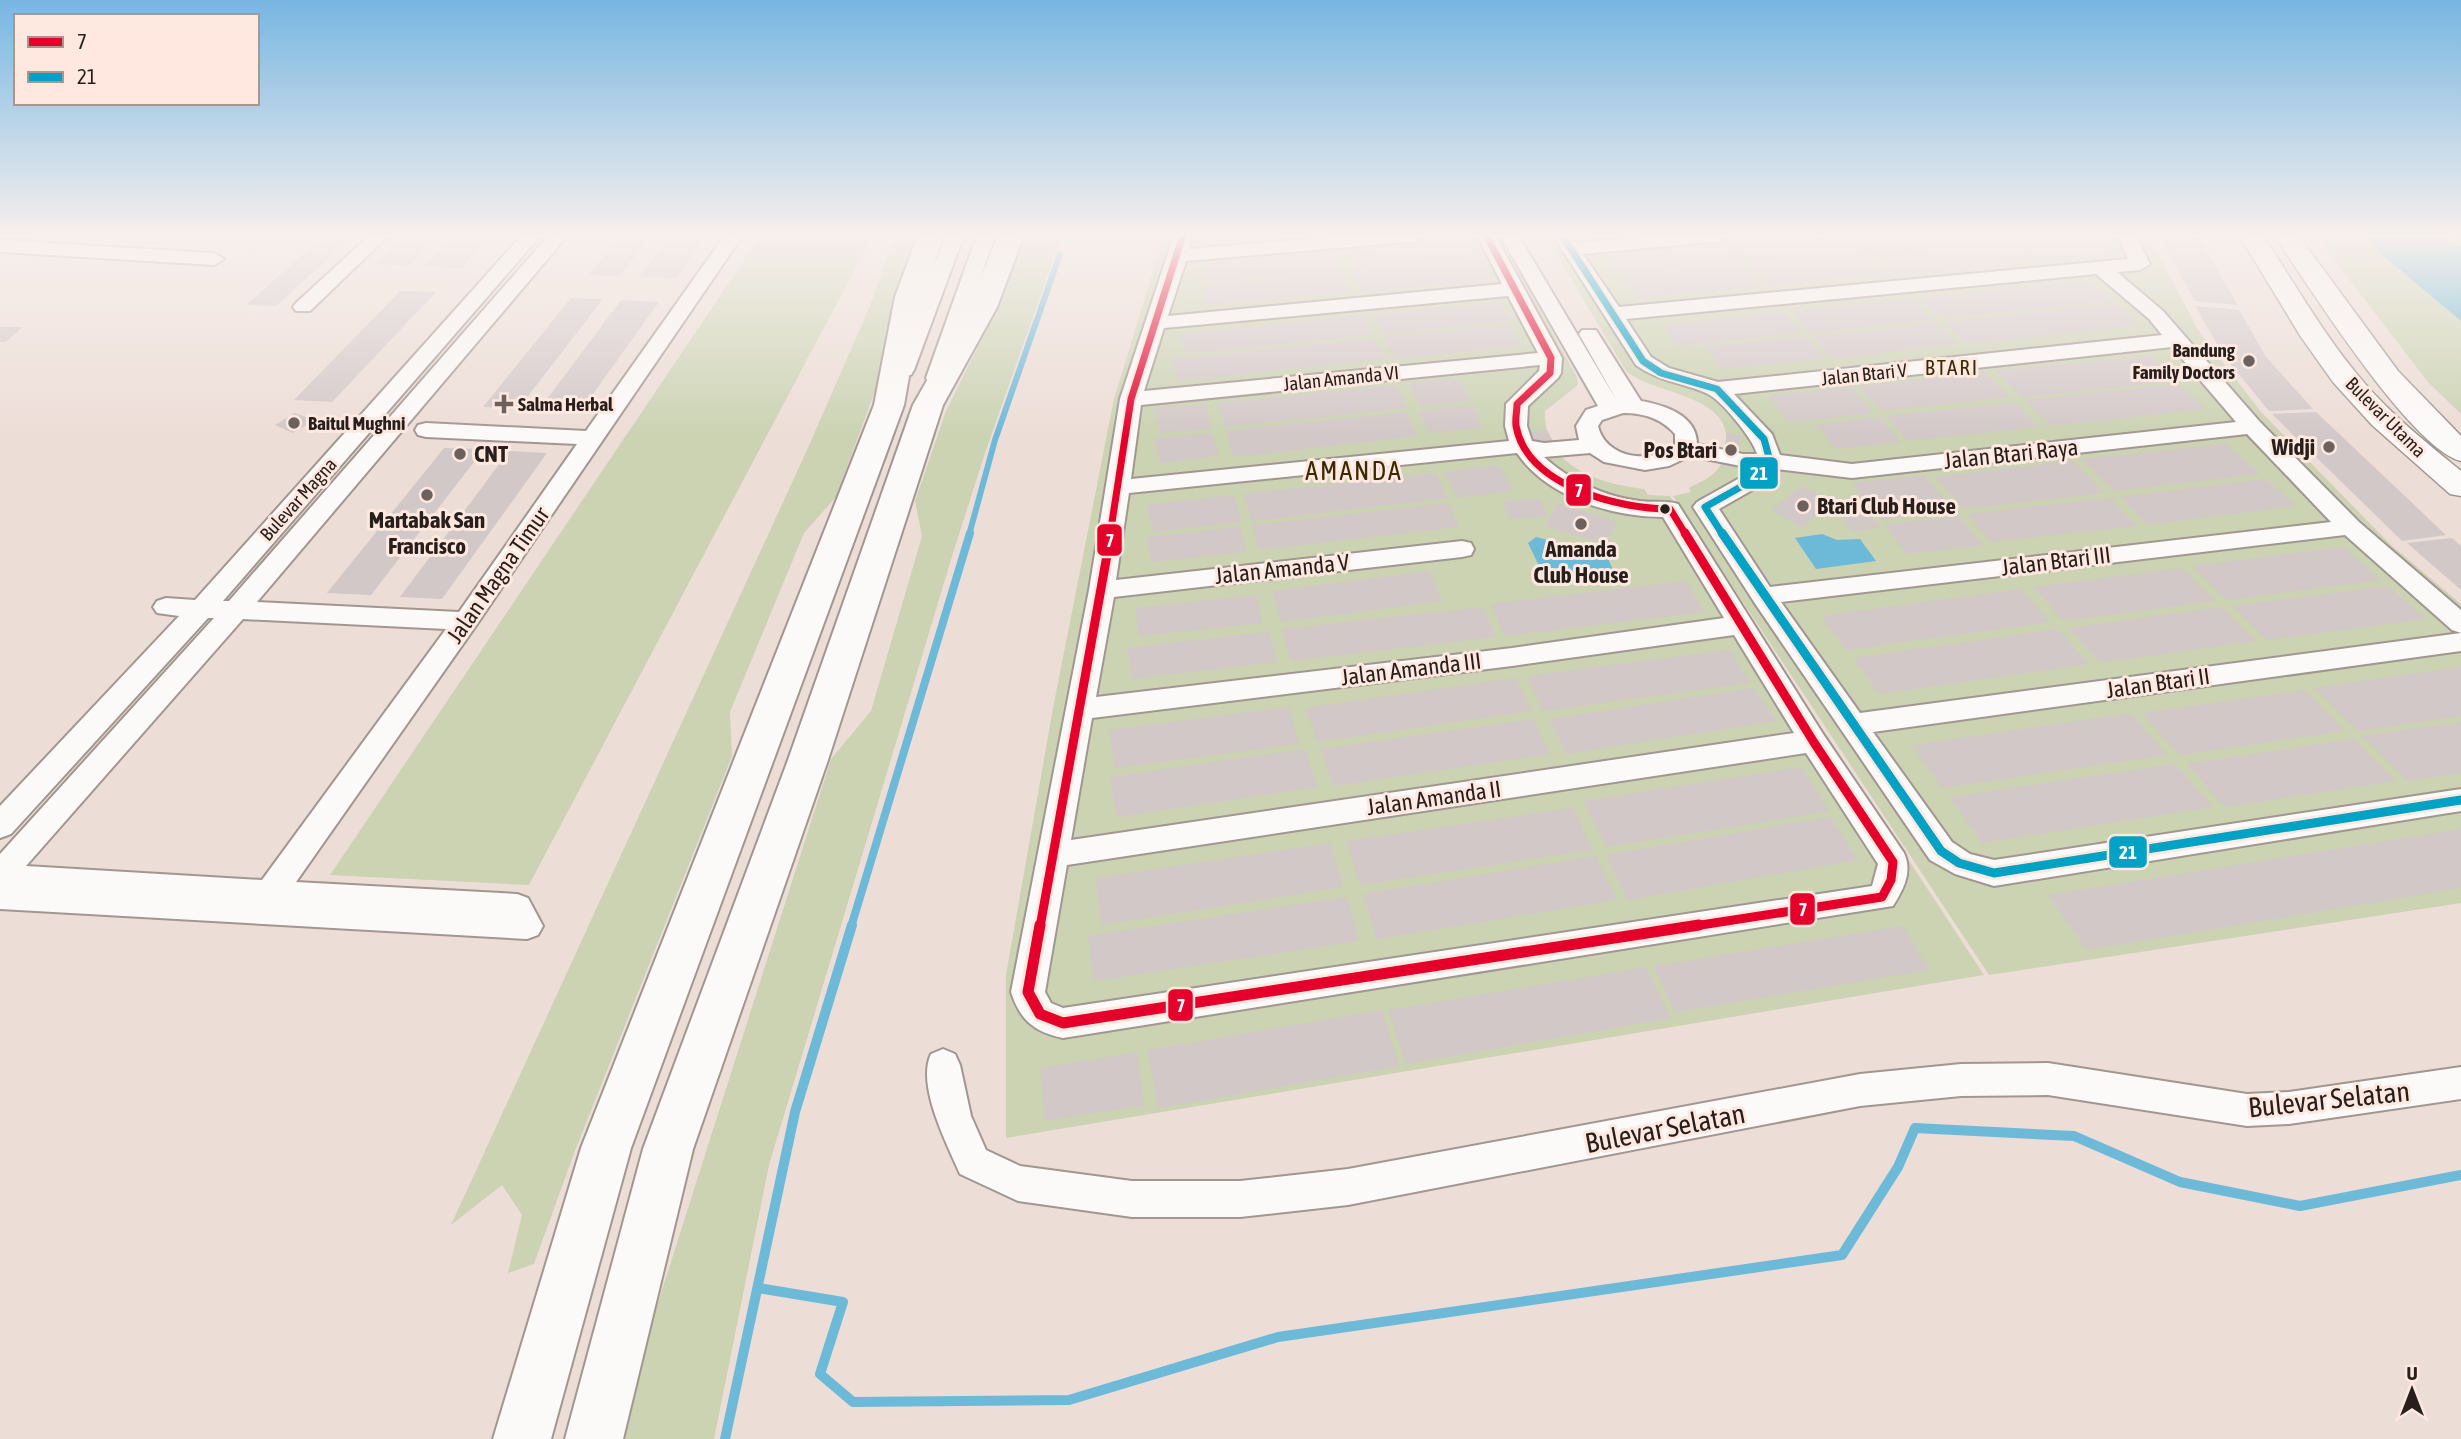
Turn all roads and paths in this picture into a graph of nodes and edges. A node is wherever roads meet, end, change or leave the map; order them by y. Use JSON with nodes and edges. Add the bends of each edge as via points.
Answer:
{"nodes":[{"id":1,"x":308,"y":302,"type":"edge"},
{"id":2,"x":472,"y":302,"type":"edge"},
{"id":3,"x":500,"y":302,"type":"edge"},
{"id":4,"x":687,"y":302,"type":"edge"},
{"id":5,"x":909,"y":302,"type":"edge"},
{"id":6,"x":936,"y":302,"type":"edge"},
{"id":7,"x":955,"y":302,"type":"edge"},
{"id":8,"x":985,"y":302,"type":"edge"},
{"id":9,"x":1164,"y":302,"type":"edge"},
{"id":10,"x":1377,"y":302,"type":"edge"},
{"id":11,"x":1522,"y":302,"type":"edge"},
{"id":12,"x":1554,"y":302,"type":"edge"},
{"id":13,"x":1566,"y":302,"type":"edge"},
{"id":14,"x":1607,"y":302,"type":"edge"},
{"id":15,"x":1738,"y":302,"type":"edge"},
{"id":16,"x":2141,"y":302,"type":"edge"},
{"id":17,"x":2294,"y":302,"type":"edge"},
{"id":18,"x":2333,"y":302,"type":"edge"},
{"id":19,"x":303,"y":307,"type":"dead end"},
{"id":20,"x":1613,"y":314,"type":"junction"},
{"id":21,"x":1157,"y":323,"type":"junction"},
{"id":22,"x":2177,"y":340,"type":"junction"},
{"id":23,"x":1551,"y":358,"type":"junction"},
{"id":24,"x":1717,"y":389,"type":"junction"},
{"id":25,"x":2357,"y":392,"type":"junction"},
{"id":26,"x":2400,"y":392,"type":"junction"},
{"id":27,"x":1131,"y":399,"type":"junction"},
{"id":28,"x":908,"y":405,"type":"junction"},
{"id":29,"x":1622,"y":407,"type":"junction"},
{"id":30,"x":2252,"y":427,"type":"junction"},
{"id":31,"x":426,"y":430,"type":"dead end"},
{"id":32,"x":2396,"y":432,"type":"junction"},
{"id":33,"x":2436,"y":432,"type":"junction"},
{"id":34,"x":592,"y":438,"type":"junction"},
{"id":35,"x":1591,"y":440,"type":"junction"},
{"id":36,"x":1686,"y":441,"type":"junction"},
{"id":37,"x":1524,"y":446,"type":"junction"},
{"id":38,"x":2461,"y":452,"type":"edge"},
{"id":39,"x":1770,"y":461,"type":"junction"},
{"id":40,"x":2461,"y":487,"type":"edge"},
{"id":41,"x":1119,"y":488,"type":"junction"},
{"id":42,"x":2350,"y":527,"type":"junction"},
{"id":43,"x":1462,"y":549,"type":"dead end"},
{"id":44,"x":1102,"y":590,"type":"junction"},
{"id":45,"x":1763,"y":596,"type":"junction"},
{"id":46,"x":166,"y":607,"type":"dead end"},
{"id":47,"x":202,"y":607,"type":"junction"},
{"id":48,"x":237,"y":609,"type":"junction"},
{"id":49,"x":466,"y":621,"type":"junction"},
{"id":50,"x":2461,"y":624,"type":"edge"},
{"id":51,"x":1742,"y":625,"type":"junction"},
{"id":52,"x":2461,"y":642,"type":"edge"},
{"id":53,"x":1081,"y":709,"type":"junction"},
{"id":54,"x":1854,"y":724,"type":"junction"},
{"id":55,"x":1813,"y":741,"type":"junction"},
{"id":56,"x":2461,"y":800,"type":"edge"},
{"id":57,"x":0,"y":826,"type":"edge"},
{"id":58,"x":1054,"y":855,"type":"junction"},
{"id":59,"x":0,"y":875,"type":"edge"},
{"id":60,"x":0,"y":896,"type":"edge"},
{"id":61,"x":265,"y":902,"type":"junction"},
{"id":62,"x":943,"y":1065,"type":"dead end"},
{"id":63,"x":2461,"y":1083,"type":"edge"},
{"id":64,"x":522,"y":1439,"type":"edge"},
{"id":65,"x":594,"y":1439,"type":"edge"}],
"edges":[{"from":1,"to":19,"type":"street"},
{"from":2,"to":47,"type":"street","name":"Bulevar Magna"},
{"from":3,"to":48,"type":"street","name":"Bulevar Magna"},
{"from":4,"to":34,"type":"street","name":"Jalan Magna Timur"},
{"from":5,"to":28,"type":"highway"},
{"from":6,"to":28,"type":"street"},
{"from":7,"to":28,"type":"street"},
{"from":8,"to":28,"type":"highway"},
{"from":9,"to":21,"type":"street"},
{"from":10,"to":21,"type":"street"},
{"from":11,"to":23,"type":"street"},
{"from":12,"to":29,"type":"street"},
{"from":13,"to":29,"type":"street"},
{"from":14,"to":20,"type":"street"},
{"from":15,"to":20,"type":"street"},
{"from":16,"to":22,"type":"street"},
{"from":17,"to":25,"type":"main road","name":"Bulevar Utama"},
{"from":18,"to":26,"type":"main road","name":"Bulevar Utama"},
{"from":20,"to":24,"type":"street","via":[[1643,362],[1661,373]]},
{"from":21,"to":27,"type":"street"},
{"from":22,"to":24,"type":"street","name":"Jalan Btari V"},
{"from":22,"to":30,"type":"street"},
{"from":23,"to":27,"type":"street","name":"Jalan Amanda VI"},
{"from":23,"to":37,"type":"street","via":[[1550,373],[1517,404],[1516,428]]},
{"from":24,"to":39,"type":"street","via":[[1764,439]]},
{"from":25,"to":26,"type":"main road"},
{"from":25,"to":32,"type":"main road","name":"Bulevar Utama"},
{"from":26,"to":33,"type":"main road","name":"Bulevar Utama"},
{"from":27,"to":41,"type":"street"},
{"from":28,"to":64,"type":"highway","via":[[798,650],[606,1148]]},
{"from":28,"to":65,"type":"highway","via":[[808,761],[668,1149]]},
{"from":29,"to":35,"type":"street","via":[[1589,420]]},
{"from":29,"to":36,"type":"street","via":[[1667,415]]},
{"from":30,"to":39,"type":"street","name":"Jalan Btari Raya","via":[[1852,471]]},
{"from":30,"to":42,"type":"street"},
{"from":31,"to":34,"type":"street"},
{"from":32,"to":33,"type":"main road"},
{"from":32,"to":40,"type":"main road","name":"Bulevar Utama"},
{"from":33,"to":38,"type":"main road","name":"Bulevar Utama"},
{"from":34,"to":49,"type":"street","name":"Jalan Magna Timur"},
{"from":35,"to":36,"type":"street","via":[[1627,462],[1652,464],[1674,459]]},
{"from":35,"to":37,"type":"street","via":[[1544,450]]},
{"from":36,"to":39,"type":"street","name":"Jalan Btari Raya","via":[[1743,461]]},
{"from":37,"to":41,"type":"street"},
{"from":37,"to":51,"type":"street","via":[[1554,478],[1584,492],[1631,508],[1670,509]]},
{"from":39,"to":45,"type":"street","via":[[1754,480],[1705,508]]},
{"from":41,"to":44,"type":"street"},
{"from":42,"to":45,"type":"street","name":"Jalan Btari III"},
{"from":42,"to":50,"type":"street"},
{"from":43,"to":44,"type":"street","name":"Jalan Amanda V"},
{"from":44,"to":53,"type":"street"},
{"from":45,"to":54,"type":"street"},
{"from":46,"to":47,"type":"street"},
{"from":47,"to":48,"type":"street"},
{"from":47,"to":57,"type":"street","name":"Bulevar Magna"},
{"from":48,"to":49,"type":"street"},
{"from":48,"to":59,"type":"street","name":"Bulevar Magna"},
{"from":49,"to":61,"type":"street","name":"Jalan Magna Timur"},
{"from":51,"to":53,"type":"street","name":"Jalan Amanda III"},
{"from":51,"to":55,"type":"street"},
{"from":52,"to":54,"type":"street","name":"Jalan Btari II"},
{"from":53,"to":58,"type":"street"},
{"from":54,"to":56,"type":"street","via":[[1941,851],[1973,869],[1994,873]]},
{"from":55,"to":58,"type":"street","name":"Jalan Amanda II"},
{"from":55,"to":58,"type":"street","via":[[1893,862],[1893,874],[1882,897],[1063,1023],[1046,1020],[1033,1010],[1028,992]]},
{"from":59,"to":61,"type":"street"},
{"from":60,"to":61,"type":"street"},
{"from":61,"to":61,"type":"street","via":[[517,907],[527,926]]},
{"from":62,"to":63,"type":"street","name":"Bulevar Selatan","via":[[953,1116],[973,1162],[1018,1183],[1132,1199],[1240,1199],[1348,1186],[1860,1090],[1961,1080],[2048,1079],[2247,1110]]}]}
